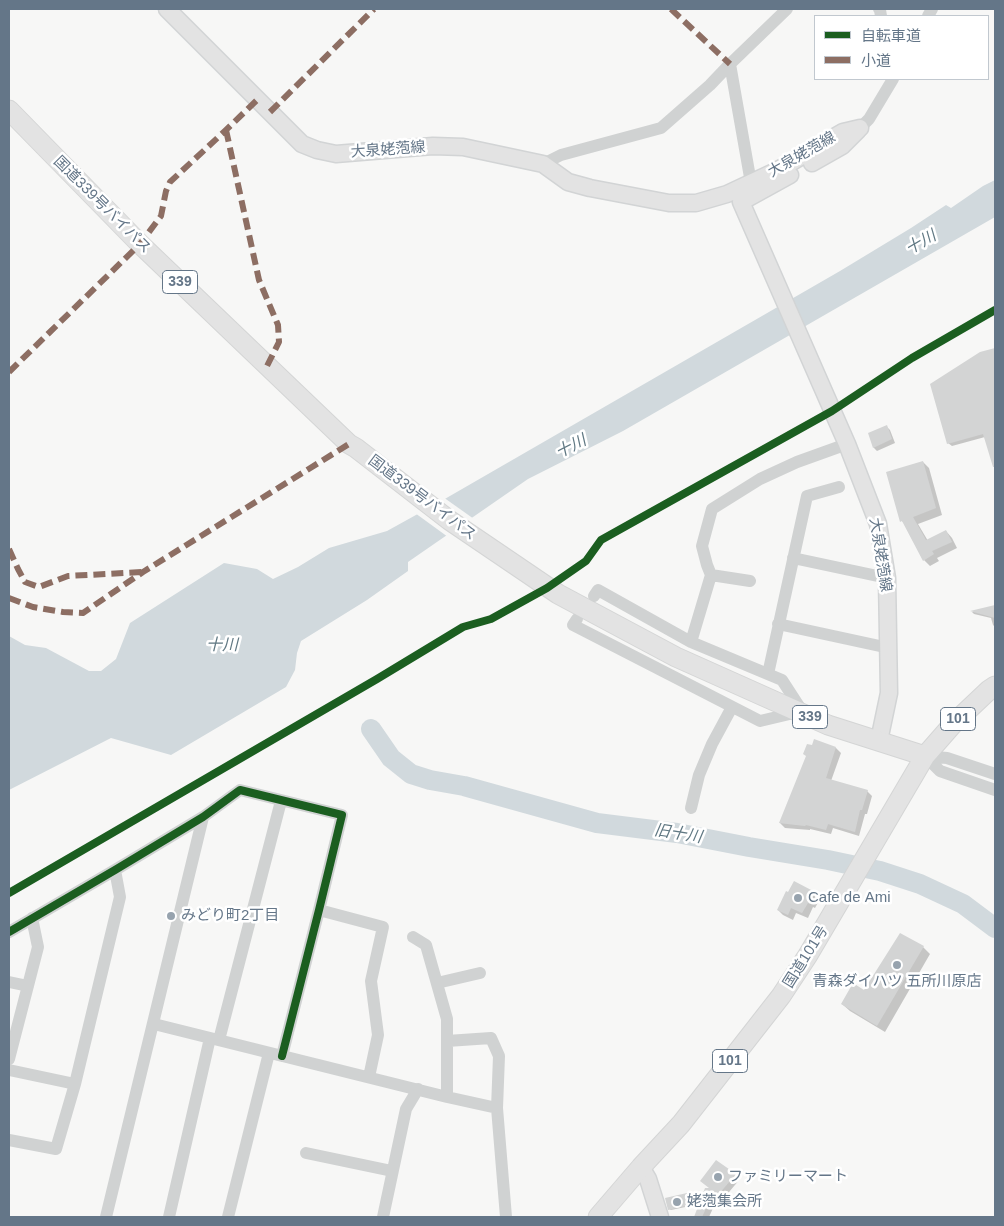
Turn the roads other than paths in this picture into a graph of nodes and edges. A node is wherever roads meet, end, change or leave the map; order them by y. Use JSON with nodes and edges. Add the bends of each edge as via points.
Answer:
{"nodes":[{"id":1,"x":167,"y":9,"type":"edge"},
{"id":2,"x":786,"y":9,"type":"edge"},
{"id":3,"x":730,"y":64,"type":"junction"},
{"id":4,"x":892,"y":80,"type":"edge"},
{"id":5,"x":9,"y":110,"type":"edge"},
{"id":6,"x":860,"y":128,"type":"junction"},
{"id":7,"x":543,"y":164,"type":"junction"},
{"id":8,"x":751,"y":183,"type":"junction"},
{"id":9,"x":847,"y":444,"type":"junction"},
{"id":10,"x":839,"y":487,"type":"dead end"},
{"id":11,"x":793,"y":558,"type":"junction"},
{"id":12,"x":712,"y":575,"type":"junction"},
{"id":13,"x":887,"y":578,"type":"junction"},
{"id":14,"x":750,"y":581,"type":"dead end"},
{"id":15,"x":594,"y":596,"type":"dead end"},
{"id":16,"x":577,"y":619,"type":"dead end"},
{"id":17,"x":778,"y":624,"type":"junction"},
{"id":18,"x":691,"y":642,"type":"junction"},
{"id":19,"x":889,"y":648,"type":"junction"},
{"id":20,"x":768,"y":674,"type":"junction"},
{"id":21,"x":995,"y":686,"type":"edge"},
{"id":22,"x":732,"y":706,"type":"junction"},
{"id":23,"x":801,"y":713,"type":"junction"},
{"id":24,"x":878,"y":742,"type":"junction"},
{"id":25,"x":925,"y":756,"type":"junction"},
{"id":26,"x":995,"y":774,"type":"edge"},
{"id":27,"x":995,"y":790,"type":"edge"},
{"id":28,"x":281,"y":800,"type":"junction"},
{"id":29,"x":691,"y":808,"type":"dead end"},
{"id":30,"x":203,"y":816,"type":"junction"},
{"id":31,"x":115,"y":870,"type":"junction"},
{"id":32,"x":319,"y":910,"type":"junction"},
{"id":33,"x":32,"y":918,"type":"junction"},
{"id":34,"x":9,"y":932,"type":"edge"},
{"id":35,"x":413,"y":937,"type":"dead end"},
{"id":36,"x":480,"y":973,"type":"dead end"},
{"id":37,"x":9,"y":982,"type":"edge"},
{"id":38,"x":437,"y":983,"type":"junction"},
{"id":39,"x":28,"y":986,"type":"junction"},
{"id":40,"x":154,"y":1024,"type":"junction"},
{"id":41,"x":214,"y":1039,"type":"junction"},
{"id":42,"x":447,"y":1041,"type":"junction"},
{"id":43,"x":269,"y":1053,"type":"junction"},
{"id":44,"x":282,"y":1056,"type":"junction"},
{"id":45,"x":9,"y":1059,"type":"edge"},
{"id":46,"x":9,"y":1070,"type":"edge"},
{"id":47,"x":369,"y":1077,"type":"junction"},
{"id":48,"x":75,"y":1084,"type":"junction"},
{"id":49,"x":418,"y":1089,"type":"junction"},
{"id":50,"x":447,"y":1097,"type":"junction"},
{"id":51,"x":497,"y":1108,"type":"junction"},
{"id":52,"x":9,"y":1140,"type":"edge"},
{"id":53,"x":306,"y":1153,"type":"dead end"},
{"id":54,"x":640,"y":1167,"type":"junction"},
{"id":55,"x":392,"y":1171,"type":"junction"},
{"id":56,"x":106,"y":1217,"type":"edge"},
{"id":57,"x":169,"y":1217,"type":"edge"},
{"id":58,"x":228,"y":1217,"type":"edge"},
{"id":59,"x":383,"y":1217,"type":"edge"},
{"id":60,"x":506,"y":1217,"type":"edge"},
{"id":61,"x":598,"y":1217,"type":"edge"},
{"id":62,"x":660,"y":1217,"type":"edge"}],
"edges":[{"from":1,"to":7,"type":"main road","name":"大泉姥萢線","via":[[302,144],[336,154],[433,146],[463,147]]},
{"from":2,"to":3,"type":"street"},
{"from":3,"to":7,"type":"street","via":[[710,86],[661,128],[561,155]]},
{"from":3,"to":8,"type":"street"},
{"from":4,"to":6,"type":"street","via":[[870,119]]},
{"from":5,"to":23,"type":"highway","name":"国道339号バイパス","number":"339","via":[[147,250],[349,444],[449,520],[547,588],[676,657]]},
{"from":6,"to":8,"type":"main road","name":"大泉姥萢線","via":[[843,132]]},
{"from":6,"to":9,"type":"main road","name":"大泉姥萢線","via":[[842,146],[741,202]]},
{"from":7,"to":8,"type":"main road","name":"大泉姥萢線","via":[[568,182],[669,203],[696,202],[728,194]]},
{"from":9,"to":12,"type":"street","via":[[760,479],[712,509],[702,546]]},
{"from":9,"to":13,"type":"main road","name":"大泉姥萢線","via":[[878,524]]},
{"from":10,"to":11,"type":"street","via":[[807,496]]},
{"from":11,"to":13,"type":"street"},
{"from":11,"to":17,"type":"street"},
{"from":12,"to":14,"type":"street"},
{"from":12,"to":18,"type":"street"},
{"from":13,"to":19,"type":"main road","name":"大泉姥萢線"},
{"from":15,"to":18,"type":"street","via":[[598,590]]},
{"from":16,"to":22,"type":"street","via":[[573,625]]},
{"from":17,"to":19,"type":"street"},
{"from":17,"to":20,"type":"street"},
{"from":18,"to":20,"type":"street"},
{"from":19,"to":24,"type":"main road","name":"大泉姥萢線","via":[[889,693]]},
{"from":20,"to":23,"type":"street","via":[[782,680]]},
{"from":21,"to":25,"type":"highway","name":"国道101号","number":"101","via":[[953,724]]},
{"from":22,"to":23,"type":"street","via":[[760,721]]},
{"from":22,"to":29,"type":"street","via":[[699,776]]},
{"from":23,"to":24,"type":"highway","name":"国道339号バイパス","number":"339"},
{"from":24,"to":25,"type":"highway","name":"国道339号バイパス","number":"339"},
{"from":25,"to":26,"type":"street","via":[[947,758]]},
{"from":25,"to":27,"type":"street","via":[[940,771]]},
{"from":25,"to":54,"type":"highway","name":"国道101号","number":"101","via":[[846,893],[781,996],[681,1124]]},
{"from":28,"to":30,"type":"street","via":[[240,790]]},
{"from":28,"to":32,"type":"street","via":[[342,815]]},
{"from":28,"to":41,"type":"street"},
{"from":30,"to":31,"type":"street"},
{"from":30,"to":40,"type":"street"},
{"from":31,"to":33,"type":"street"},
{"from":31,"to":48,"type":"street","via":[[120,898]]},
{"from":32,"to":44,"type":"street"},
{"from":32,"to":47,"type":"street","via":[[382,927],[371,981],[378,1035]]},
{"from":33,"to":34,"type":"street"},
{"from":33,"to":39,"type":"street","via":[[38,948]]},
{"from":35,"to":38,"type":"street","via":[[426,945]]},
{"from":36,"to":38,"type":"street"},
{"from":37,"to":39,"type":"street"},
{"from":38,"to":42,"type":"street","via":[[448,1019]]},
{"from":39,"to":45,"type":"street"},
{"from":40,"to":41,"type":"street"},
{"from":40,"to":56,"type":"street"},
{"from":41,"to":43,"type":"street"},
{"from":41,"to":57,"type":"street"},
{"from":42,"to":50,"type":"street"},
{"from":42,"to":51,"type":"street","via":[[491,1038],[499,1056]]},
{"from":43,"to":44,"type":"street"},
{"from":43,"to":58,"type":"street"},
{"from":44,"to":47,"type":"street"},
{"from":46,"to":48,"type":"street"},
{"from":47,"to":49,"type":"street"},
{"from":48,"to":52,"type":"street","via":[[56,1149]]},
{"from":49,"to":50,"type":"street"},
{"from":49,"to":55,"type":"street","via":[[406,1109]]},
{"from":50,"to":51,"type":"street"},
{"from":51,"to":60,"type":"street"},
{"from":53,"to":55,"type":"street"},
{"from":54,"to":61,"type":"highway","name":"国道101号","number":"101"},
{"from":54,"to":62,"type":"main road","via":[[648,1179]]},
{"from":55,"to":59,"type":"street"}]}
